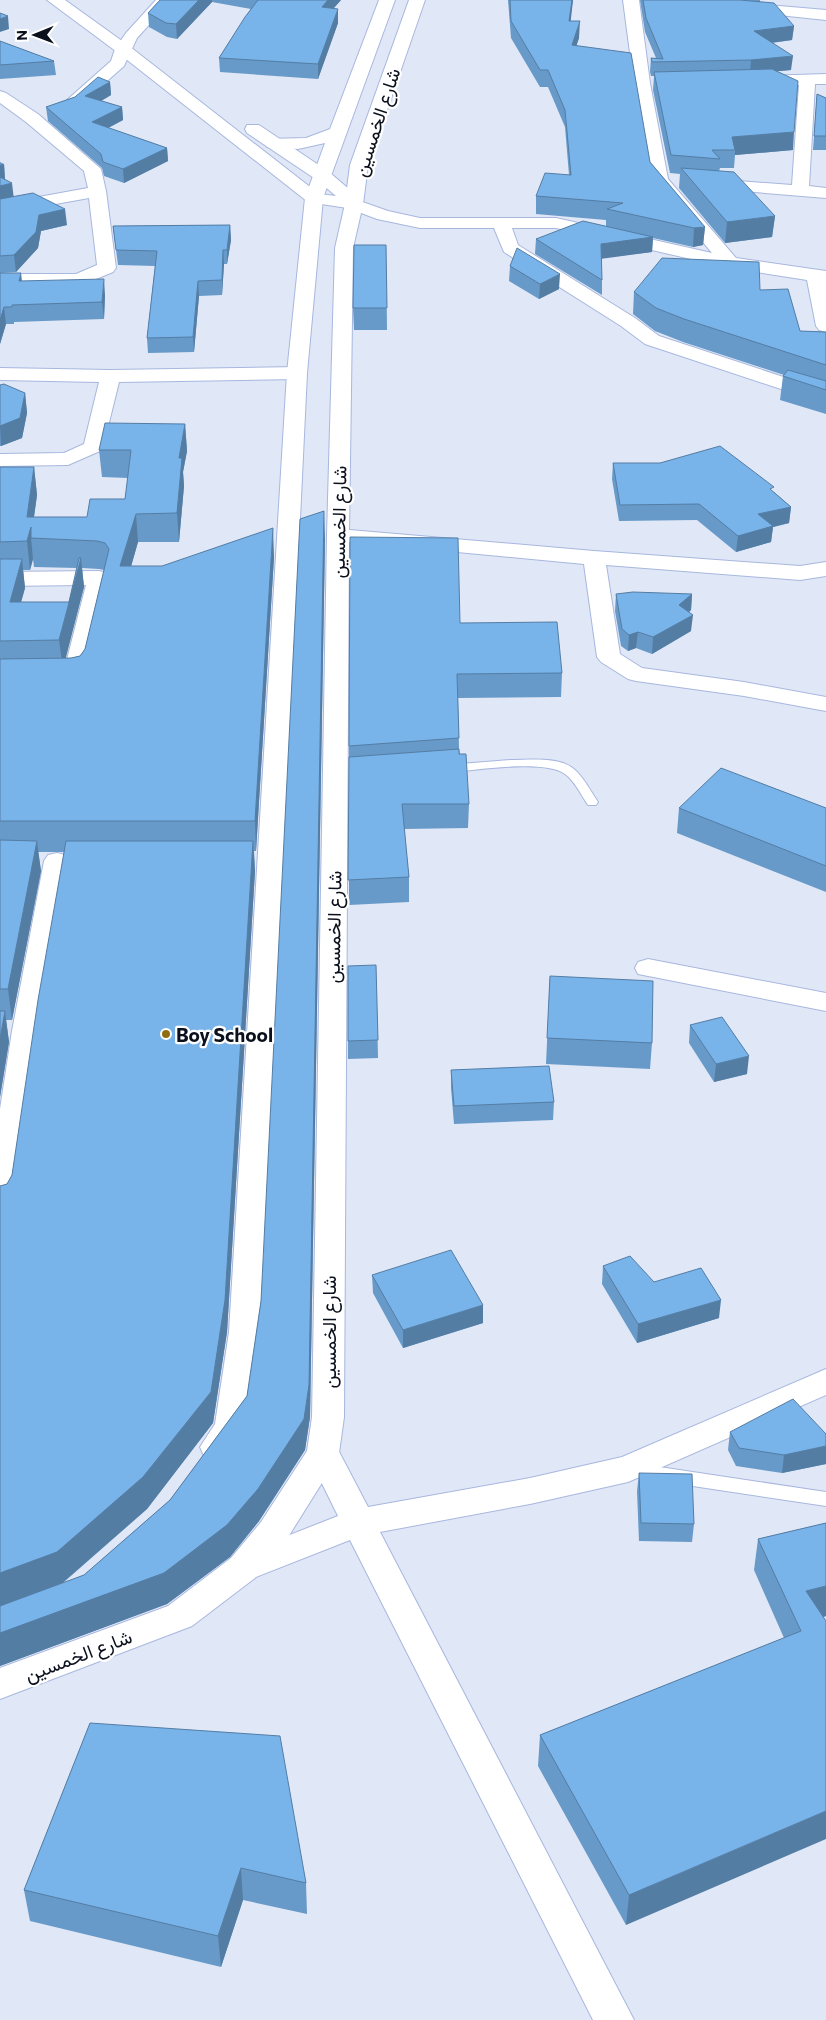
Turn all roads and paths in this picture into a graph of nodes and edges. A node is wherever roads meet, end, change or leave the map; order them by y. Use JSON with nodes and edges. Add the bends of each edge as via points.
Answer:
{"nodes":[{"id":1,"x":56,"y":0,"type":"edge"},
{"id":2,"x":79,"y":0,"type":"edge"},
{"id":3,"x":164,"y":0,"type":"edge"},
{"id":4,"x":387,"y":0,"type":"edge"},
{"id":5,"x":416,"y":0,"type":"edge"},
{"id":6,"x":631,"y":0,"type":"edge"},
{"id":7,"x":731,"y":6,"type":"edge"},
{"id":8,"x":823,"y":13,"type":"edge"},
{"id":9,"x":127,"y":43,"type":"junction"},
{"id":10,"x":171,"y":66,"type":"dead end"},
{"id":11,"x":826,"y":79,"type":"edge"},
{"id":12,"x":807,"y":80,"type":"junction"},
{"id":13,"x":739,"y":81,"type":"edge"},
{"id":14,"x":642,"y":83,"type":"junction"},
{"id":15,"x":662,"y":83,"type":"edge"},
{"id":16,"x":0,"y":96,"type":"edge"},
{"id":17,"x":32,"y":118,"type":"junction"},
{"id":18,"x":242,"y":120,"type":"dead end"},
{"id":19,"x":336,"y":132,"type":"junction"},
{"id":20,"x":273,"y":144,"type":"junction"},
{"id":21,"x":660,"y":180,"type":"junction"},
{"id":22,"x":679,"y":181,"type":"dead end"},
{"id":23,"x":698,"y":183,"type":"edge"},
{"id":24,"x":319,"y":187,"type":"junction"},
{"id":25,"x":97,"y":191,"type":"junction"},
{"id":26,"x":800,"y":191,"type":"junction"},
{"id":27,"x":826,"y":193,"type":"edge"},
{"id":28,"x":354,"y":204,"type":"junction"},
{"id":29,"x":0,"y":209,"type":"edge"},
{"id":30,"x":501,"y":222,"type":"junction"},
{"id":31,"x":730,"y":263,"type":"junction"},
{"id":32,"x":820,"y":276,"type":"edge"},
{"id":33,"x":0,"y":280,"type":"edge"},
{"id":34,"x":826,"y":326,"type":"edge"},
{"id":35,"x":297,"y":373,"type":"junction"},
{"id":36,"x":0,"y":374,"type":"edge"},
{"id":37,"x":110,"y":376,"type":"junction"},
{"id":38,"x":826,"y":398,"type":"edge"},
{"id":39,"x":0,"y":460,"type":"edge"},
{"id":40,"x":338,"y":535,"type":"junction"},
{"id":41,"x":594,"y":558,"type":"junction"},
{"id":42,"x":826,"y":569,"type":"edge"},
{"id":43,"x":0,"y":579,"type":"edge"},
{"id":44,"x":0,"y":679,"type":"edge"},
{"id":45,"x":826,"y":704,"type":"edge"},
{"id":46,"x":430,"y":770,"type":"edge"},
{"id":47,"x":592,"y":802,"type":"dead end"},
{"id":48,"x":57,"y":861,"type":"dead end"},
{"id":49,"x":648,"y":968,"type":"dead end"},
{"id":50,"x":826,"y":1002,"type":"edge"},
{"id":51,"x":13,"y":1031,"type":"edge"},
{"id":52,"x":0,"y":1206,"type":"edge"},
{"id":53,"x":826,"y":1381,"type":"edge"},
{"id":54,"x":322,"y":1453,"type":"junction"},
{"id":55,"x":202,"y":1466,"type":"edge"},
{"id":56,"x":628,"y":1469,"type":"junction"},
{"id":57,"x":826,"y":1499,"type":"edge"},
{"id":58,"x":359,"y":1522,"type":"junction"},
{"id":59,"x":243,"y":1568,"type":"junction"},
{"id":60,"x":0,"y":1684,"type":"edge"},
{"id":61,"x":614,"y":2020,"type":"edge"}],
"edges":[{"from":1,"to":9,"type":"street"},
{"from":2,"to":9,"type":"street"},
{"from":3,"to":9,"type":"street"},
{"from":4,"to":19,"type":"street","name":"شارع الخمسين"},
{"from":5,"to":28,"type":"street","name":"شارع الخمسين","via":[[359,165]]},
{"from":6,"to":14,"type":"street"},
{"from":7,"to":8,"type":"street"},
{"from":9,"to":10,"type":"street"},
{"from":9,"to":17,"type":"street","via":[[118,63],[69,106]]},
{"from":9,"to":24,"type":"street"},
{"from":11,"to":12,"type":"street"},
{"from":12,"to":13,"type":"street"},
{"from":12,"to":26,"type":"street"},
{"from":14,"to":15,"type":"street"},
{"from":14,"to":21,"type":"street"},
{"from":16,"to":17,"type":"street"},
{"from":17,"to":25,"type":"street","via":[[92,169]]},
{"from":18,"to":20,"type":"street"},
{"from":19,"to":20,"type":"street","via":[[313,142]]},
{"from":19,"to":24,"type":"street","name":"شارع الخمسين"},
{"from":20,"to":24,"type":"street"},
{"from":21,"to":22,"type":"street"},
{"from":21,"to":31,"type":"street"},
{"from":23,"to":26,"type":"street"},
{"from":24,"to":28,"type":"street"},
{"from":24,"to":28,"type":"street"},
{"from":24,"to":35,"type":"street","name":"شارع الخمسين"},
{"from":25,"to":29,"type":"street"},
{"from":25,"to":33,"type":"street","via":[[107,268],[78,280]]},
{"from":26,"to":27,"type":"street"},
{"from":28,"to":30,"type":"street","via":[[383,215],[420,223]]},
{"from":28,"to":40,"type":"street","name":"شارع الخمسين","via":[[344,248]]},
{"from":30,"to":31,"type":"street","via":[[556,223]]},
{"from":30,"to":38,"type":"street","via":[[510,248],[652,340]]},
{"from":31,"to":32,"type":"street"},
{"from":32,"to":34,"type":"street"},
{"from":35,"to":37,"type":"street"},
{"from":35,"to":55,"type":"street","name":"شارع الخمسين","via":[[261,860],[245,1332],[231,1426]]},
{"from":36,"to":37,"type":"street"},
{"from":37,"to":39,"type":"street","via":[[93,447],[68,459]]},
{"from":40,"to":41,"type":"street"},
{"from":40,"to":54,"type":"street","name":"شارع الخمسين","via":[[339,777],[328,1417]]},
{"from":41,"to":42,"type":"street","via":[[800,573]]},
{"from":41,"to":45,"type":"street","via":[[609,657],[636,674],[744,688]]},
{"from":43,"to":44,"type":"street","via":[[99,578],[74,678]]},
{"from":46,"to":47,"type":"lane","via":[[526,763],[553,766],[568,770]]},
{"from":48,"to":51,"type":"street"},
{"from":49,"to":50,"type":"street"},
{"from":51,"to":52,"type":"street"},
{"from":53,"to":56,"type":"street"},
{"from":54,"to":58,"type":"street"},
{"from":54,"to":59,"type":"street","name":"شارع الخمسين","via":[[273,1532]]},
{"from":56,"to":57,"type":"lane"},
{"from":56,"to":58,"type":"street","via":[[530,1491]]},
{"from":58,"to":59,"type":"street"},
{"from":58,"to":61,"type":"street"},
{"from":59,"to":60,"type":"street","name":"شارع الخمسين","via":[[180,1616]]}]}
